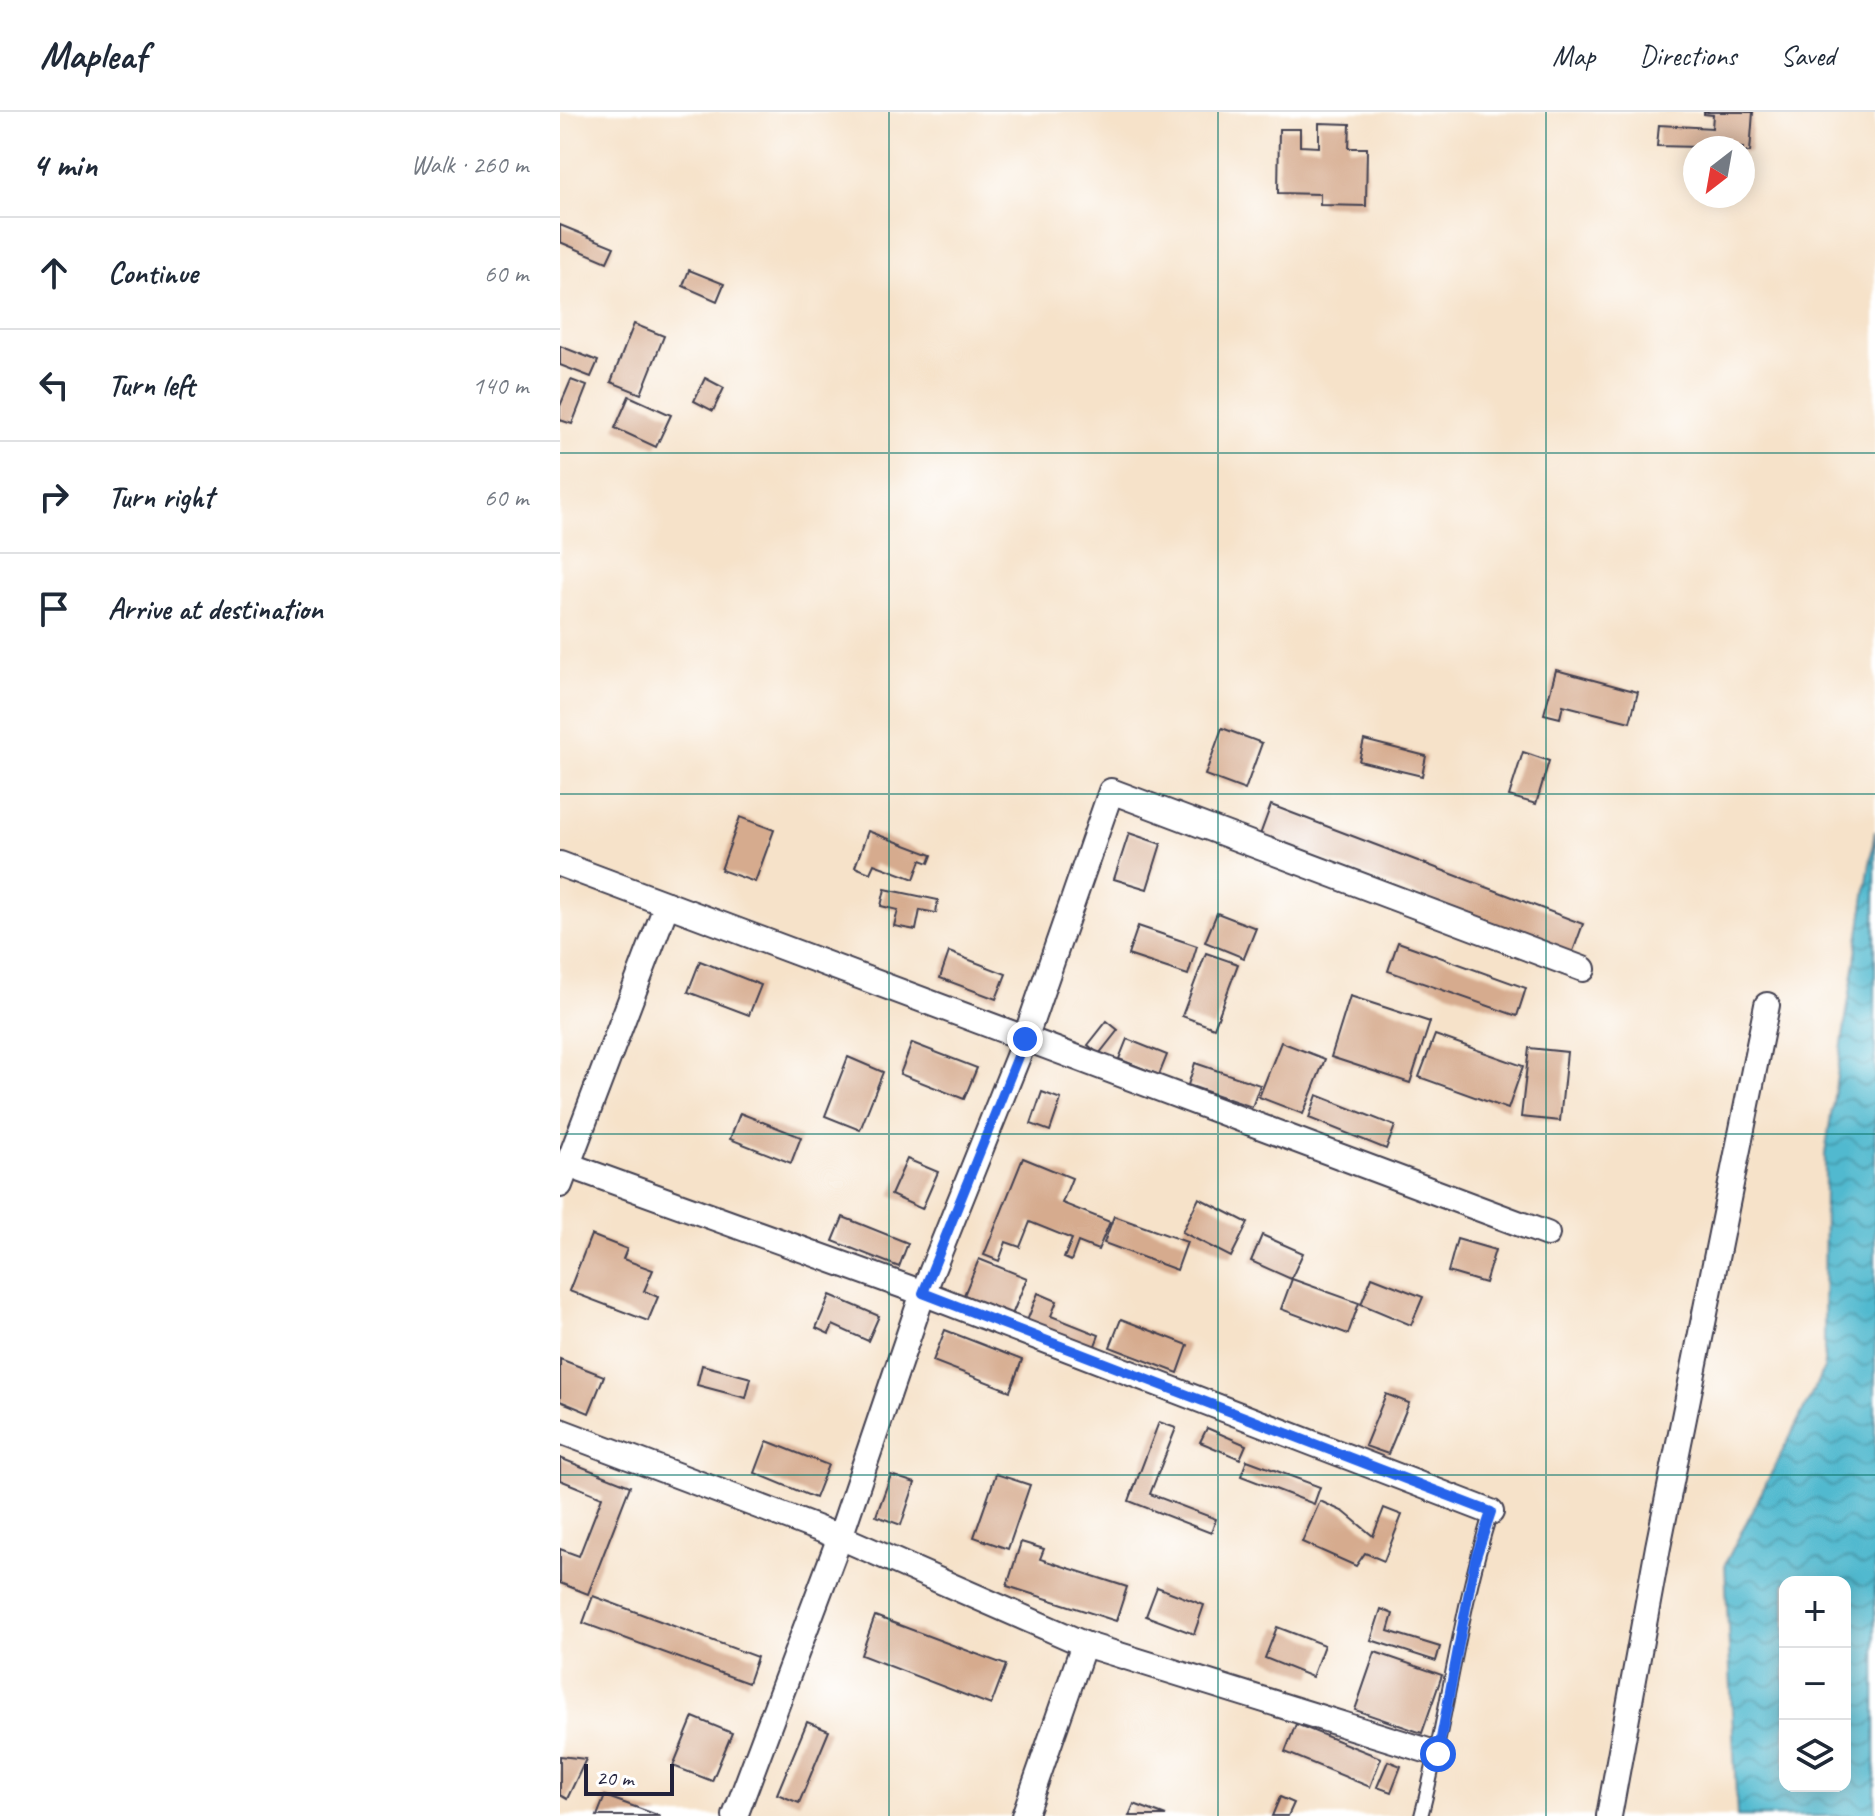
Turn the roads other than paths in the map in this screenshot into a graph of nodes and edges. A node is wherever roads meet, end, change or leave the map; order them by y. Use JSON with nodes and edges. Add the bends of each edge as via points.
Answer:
{"nodes":[{"id":1,"x":560,"y":864,"type":"edge"},
{"id":2,"x":667,"y":904,"type":"junction"},
{"id":3,"x":1583,"y":969,"type":"dead end"},
{"id":4,"x":1767,"y":1005,"type":"dead end"},
{"id":5,"x":1025,"y":1039,"type":"junction"},
{"id":6,"x":564,"y":1175,"type":"edge"},
{"id":7,"x":1547,"y":1234,"type":"dead end"},
{"id":8,"x":923,"y":1293,"type":"junction"},
{"id":9,"x":560,"y":1431,"type":"edge"},
{"id":10,"x":1491,"y":1512,"type":"joint"},
{"id":11,"x":840,"y":1537,"type":"junction"},
{"id":12,"x":1084,"y":1644,"type":"junction"},
{"id":13,"x":1438,"y":1754,"type":"junction"},
{"id":14,"x":735,"y":1816,"type":"edge"},
{"id":15,"x":1024,"y":1816,"type":"edge"},
{"id":16,"x":1421,"y":1816,"type":"edge"},
{"id":17,"x":1609,"y":1816,"type":"edge"}],
"edges":[{"from":1,"to":2,"type":"street"},
{"from":2,"to":5,"type":"street"},
{"from":2,"to":6,"type":"street"},
{"from":3,"to":5,"type":"street","via":[[1111,791]]},
{"from":4,"to":17,"type":"street"},
{"from":5,"to":7,"type":"street"},
{"from":5,"to":8,"type":"street"},
{"from":6,"to":8,"type":"street"},
{"from":8,"to":10,"type":"street"},
{"from":8,"to":11,"type":"street"},
{"from":9,"to":11,"type":"street"},
{"from":10,"to":13,"type":"lane","via":[[1475,1560]]},
{"from":11,"to":12,"type":"street"},
{"from":11,"to":14,"type":"street"},
{"from":12,"to":13,"type":"street"},
{"from":12,"to":15,"type":"street"},
{"from":13,"to":16,"type":"lane"}]}
